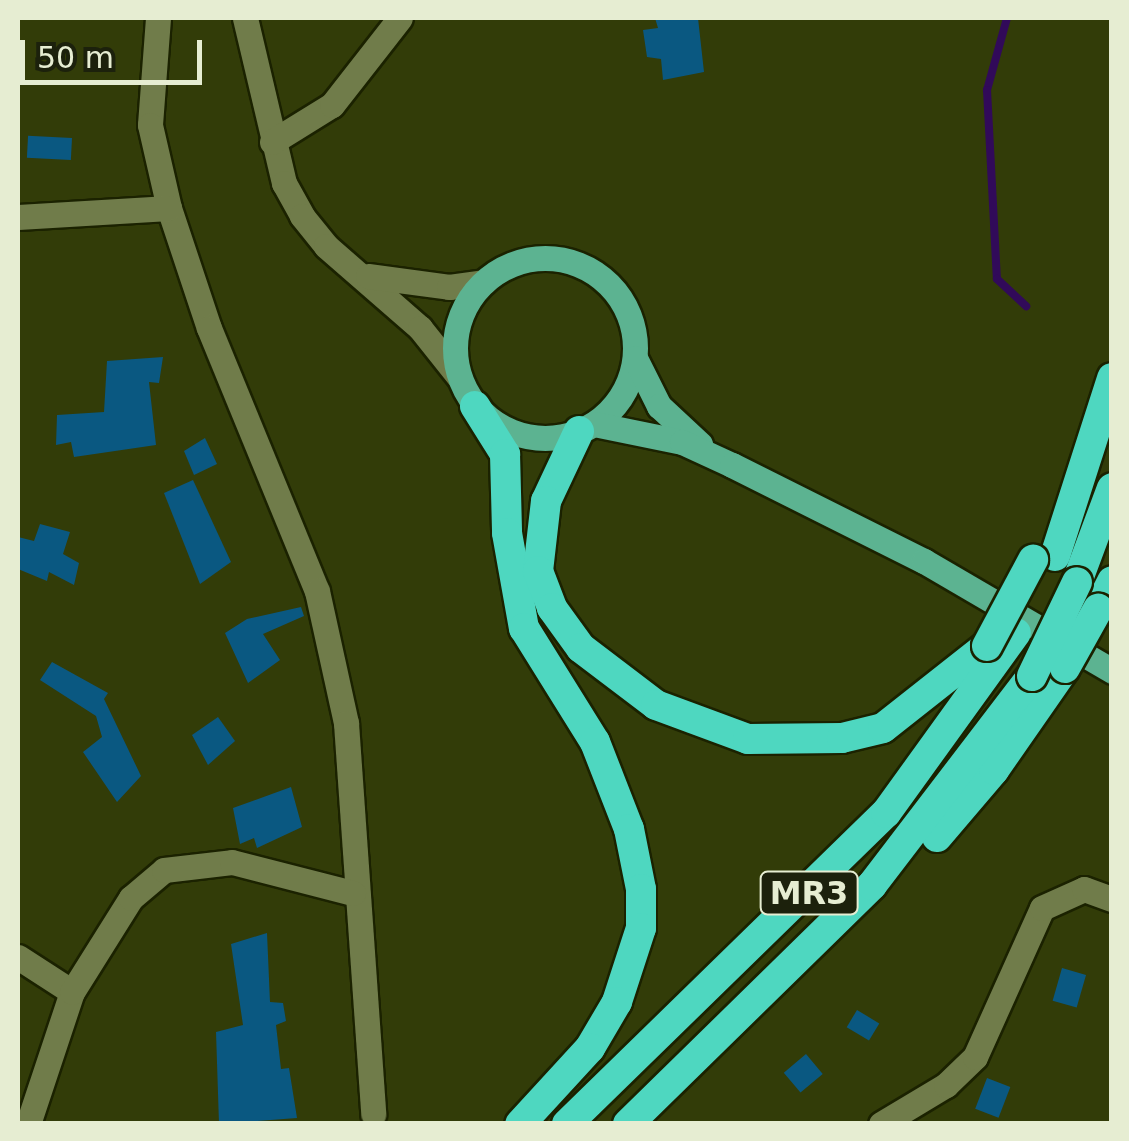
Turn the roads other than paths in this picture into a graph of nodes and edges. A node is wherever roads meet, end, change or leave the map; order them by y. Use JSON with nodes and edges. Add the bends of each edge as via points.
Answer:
{"nodes":[{"id":1,"x":158,"y":18,"type":"edge"},
{"id":2,"x":245,"y":18,"type":"edge"},
{"id":3,"x":400,"y":18,"type":"edge"},
{"id":4,"x":272,"y":142,"type":"junction"},
{"id":5,"x":169,"y":208,"type":"junction"},
{"id":6,"x":18,"y":217,"type":"edge"},
{"id":7,"x":368,"y":276,"type":"junction"},
{"id":8,"x":484,"y":282,"type":"junction"},
{"id":9,"x":635,"y":358,"type":"junction"},
{"id":10,"x":459,"y":377,"type":"junction"},
{"id":11,"x":1112,"y":378,"type":"edge"},
{"id":12,"x":476,"y":406,"type":"junction"},
{"id":13,"x":587,"y":428,"type":"junction"},
{"id":14,"x":732,"y":466,"type":"junction"},
{"id":15,"x":1112,"y":488,"type":"edge"},
{"id":16,"x":1044,"y":558,"type":"junction"},
{"id":17,"x":1112,"y":580,"type":"edge"},
{"id":18,"x":1112,"y":671,"type":"edge"},
{"id":19,"x":353,"y":893,"type":"junction"},
{"id":20,"x":1112,"y":899,"type":"edge"},
{"id":21,"x":18,"y":957,"type":"edge"},
{"id":22,"x":72,"y":992,"type":"junction"},
{"id":23,"x":706,"y":1054,"type":"junction"},
{"id":24,"x":373,"y":1114,"type":"dead end"},
{"id":25,"x":28,"y":1124,"type":"edge"},
{"id":26,"x":520,"y":1124,"type":"edge"},
{"id":27,"x":567,"y":1124,"type":"edge"},
{"id":28,"x":628,"y":1124,"type":"edge"},
{"id":29,"x":881,"y":1124,"type":"edge"}],
"edges":[{"from":1,"to":5,"type":"street","via":[[150,125]]},
{"from":2,"to":4,"type":"street"},
{"from":3,"to":4,"type":"street","via":[[332,105]]},
{"from":4,"to":7,"type":"street","via":[[302,216],[326,246]]},
{"from":5,"to":6,"type":"street"},
{"from":5,"to":19,"type":"street","via":[[210,328],[317,591],[346,723]]},
{"from":7,"to":8,"type":"street","via":[[449,287]]},
{"from":7,"to":10,"type":"street"},
{"from":8,"to":9,"type":"main road","via":[[536,258],[580,265],[617,294],[634,335]]},
{"from":8,"to":10,"type":"main road","via":[[462,309]]},
{"from":9,"to":13,"type":"main road","via":[[622,396]]},
{"from":9,"to":14,"type":"main road","via":[[659,406]]},
{"from":10,"to":12,"type":"main road"},
{"from":11,"to":16,"type":"highway","via":[[1098,432]]},
{"from":12,"to":13,"type":"main road","via":[[528,437]]},
{"from":12,"to":26,"type":"highway","via":[[505,454],[507,533],[524,628],[595,742],[629,829],[641,889],[641,928],[617,1002],[590,1048]]},
{"from":13,"to":14,"type":"main road","via":[[682,442]]},
{"from":13,"to":16,"type":"highway","bridge":true,"via":[[546,502],[538,571],[552,608],[581,648],[656,706],[748,740],[842,738],[884,728],[987,646]]},
{"from":14,"to":18,"type":"main road","via":[[924,561]]},
{"from":15,"to":23,"type":"highway","number":"MR3","bridge":true,"via":[[1032,676],[872,885]]},
{"from":16,"to":27,"type":"highway","number":"MR3","via":[[1016,633],[886,813]]},
{"from":17,"to":23,"type":"highway","bridge":true,"via":[[1065,668],[994,770],[876,906]]},
{"from":19,"to":22,"type":"street","via":[[232,862],[164,870],[131,898]]},
{"from":19,"to":24,"type":"street"},
{"from":20,"to":29,"type":"street","via":[[1084,889],[1042,908],[975,1057],[946,1086]]},
{"from":21,"to":22,"type":"street"},
{"from":22,"to":25,"type":"street"},
{"from":23,"to":28,"type":"highway","number":"MR3"}]}
